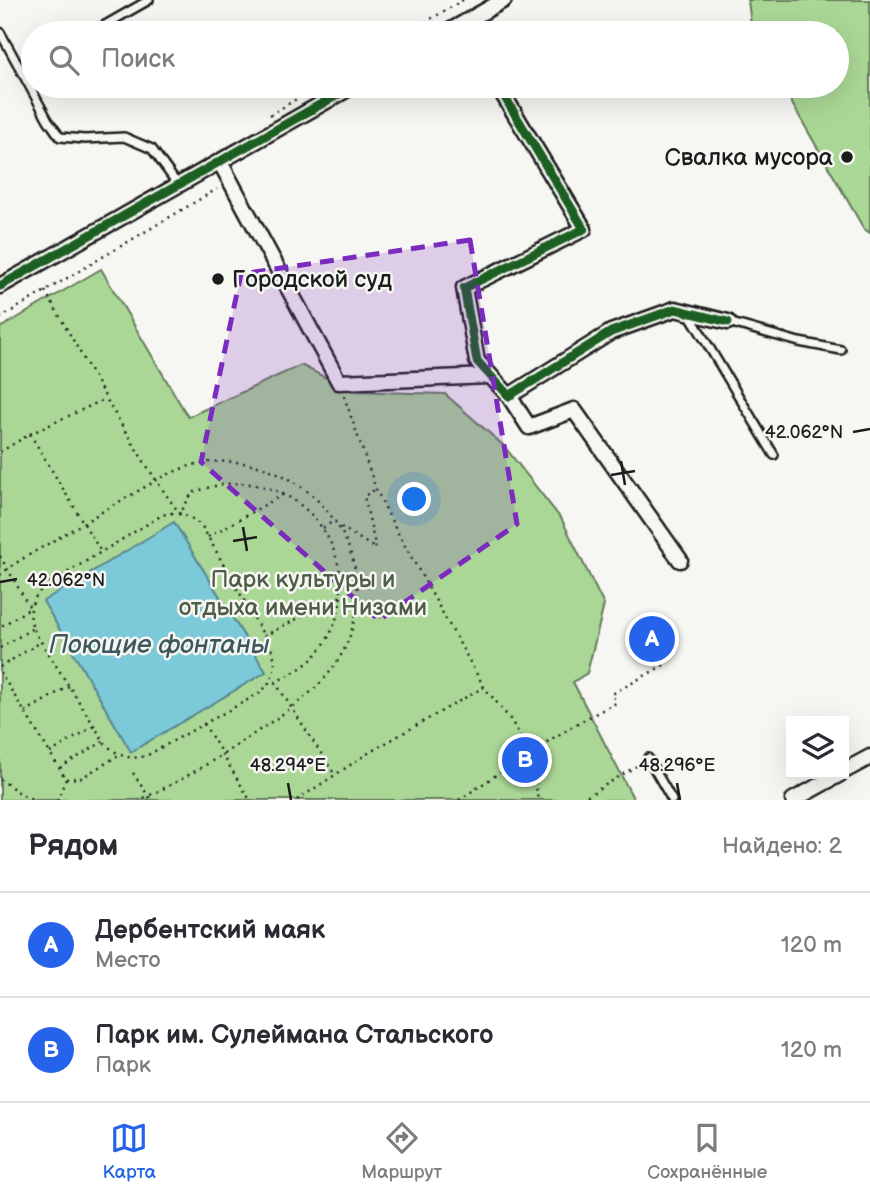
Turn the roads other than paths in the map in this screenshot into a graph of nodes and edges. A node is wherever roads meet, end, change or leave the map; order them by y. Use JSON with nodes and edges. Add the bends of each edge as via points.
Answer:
{"nodes":[{"id":1,"x":149,"y":0,"type":"edge"},
{"id":2,"x":504,"y":0,"type":"edge"},
{"id":3,"x":112,"y":21,"type":"edge"},
{"id":4,"x":475,"y":21,"type":"edge"},
{"id":5,"x":0,"y":32,"type":"edge"},
{"id":6,"x":21,"y":71,"type":"edge"},
{"id":7,"x":36,"y":98,"type":"edge"},
{"id":8,"x":332,"y":98,"type":"edge"},
{"id":9,"x":505,"y":98,"type":"edge"},
{"id":10,"x":220,"y":162,"type":"junction"},
{"id":11,"x":178,"y":185,"type":"junction"},
{"id":12,"x":0,"y":286,"type":"edge"},
{"id":13,"x":688,"y":312,"type":"junction"},
{"id":14,"x":728,"y":322,"type":"joint"},
{"id":15,"x":841,"y":350,"type":"dead end"},
{"id":16,"x":490,"y":376,"type":"junction"},
{"id":17,"x":509,"y":396,"type":"junction"},
{"id":18,"x":774,"y":455,"type":"dead end"},
{"id":19,"x":680,"y":560,"type":"dead end"},
{"id":20,"x":870,"y":757,"type":"edge"},
{"id":21,"x":648,"y":758,"type":"road end"},
{"id":22,"x":849,"y":769,"type":"edge"},
{"id":23,"x":831,"y":779,"type":"edge"},
{"id":24,"x":672,"y":800,"type":"edge"},
{"id":25,"x":793,"y":800,"type":"edge"}],
"edges":[{"from":1,"to":3,"type":"lane"},
{"from":2,"to":4,"type":"street"},
{"from":5,"to":6,"type":"lane"},
{"from":7,"to":11,"type":"lane","via":[[60,137],[124,137],[152,149]]},
{"from":8,"to":10,"type":"street"},
{"from":9,"to":16,"type":"street","via":[[584,229],[464,288],[477,361]]},
{"from":10,"to":11,"type":"street"},
{"from":10,"to":16,"type":"street","via":[[339,383]]},
{"from":11,"to":12,"type":"street"},
{"from":13,"to":14,"type":"street"},
{"from":13,"to":17,"type":"street","via":[[675,309],[611,332]]},
{"from":13,"to":18,"type":"lane"},
{"from":14,"to":15,"type":"lane"},
{"from":16,"to":17,"type":"street"},
{"from":17,"to":19,"type":"street","via":[[529,427],[574,410]]},
{"from":20,"to":22,"type":"street"},
{"from":21,"to":24,"type":"lane"},
{"from":23,"to":25,"type":"street"}]}
